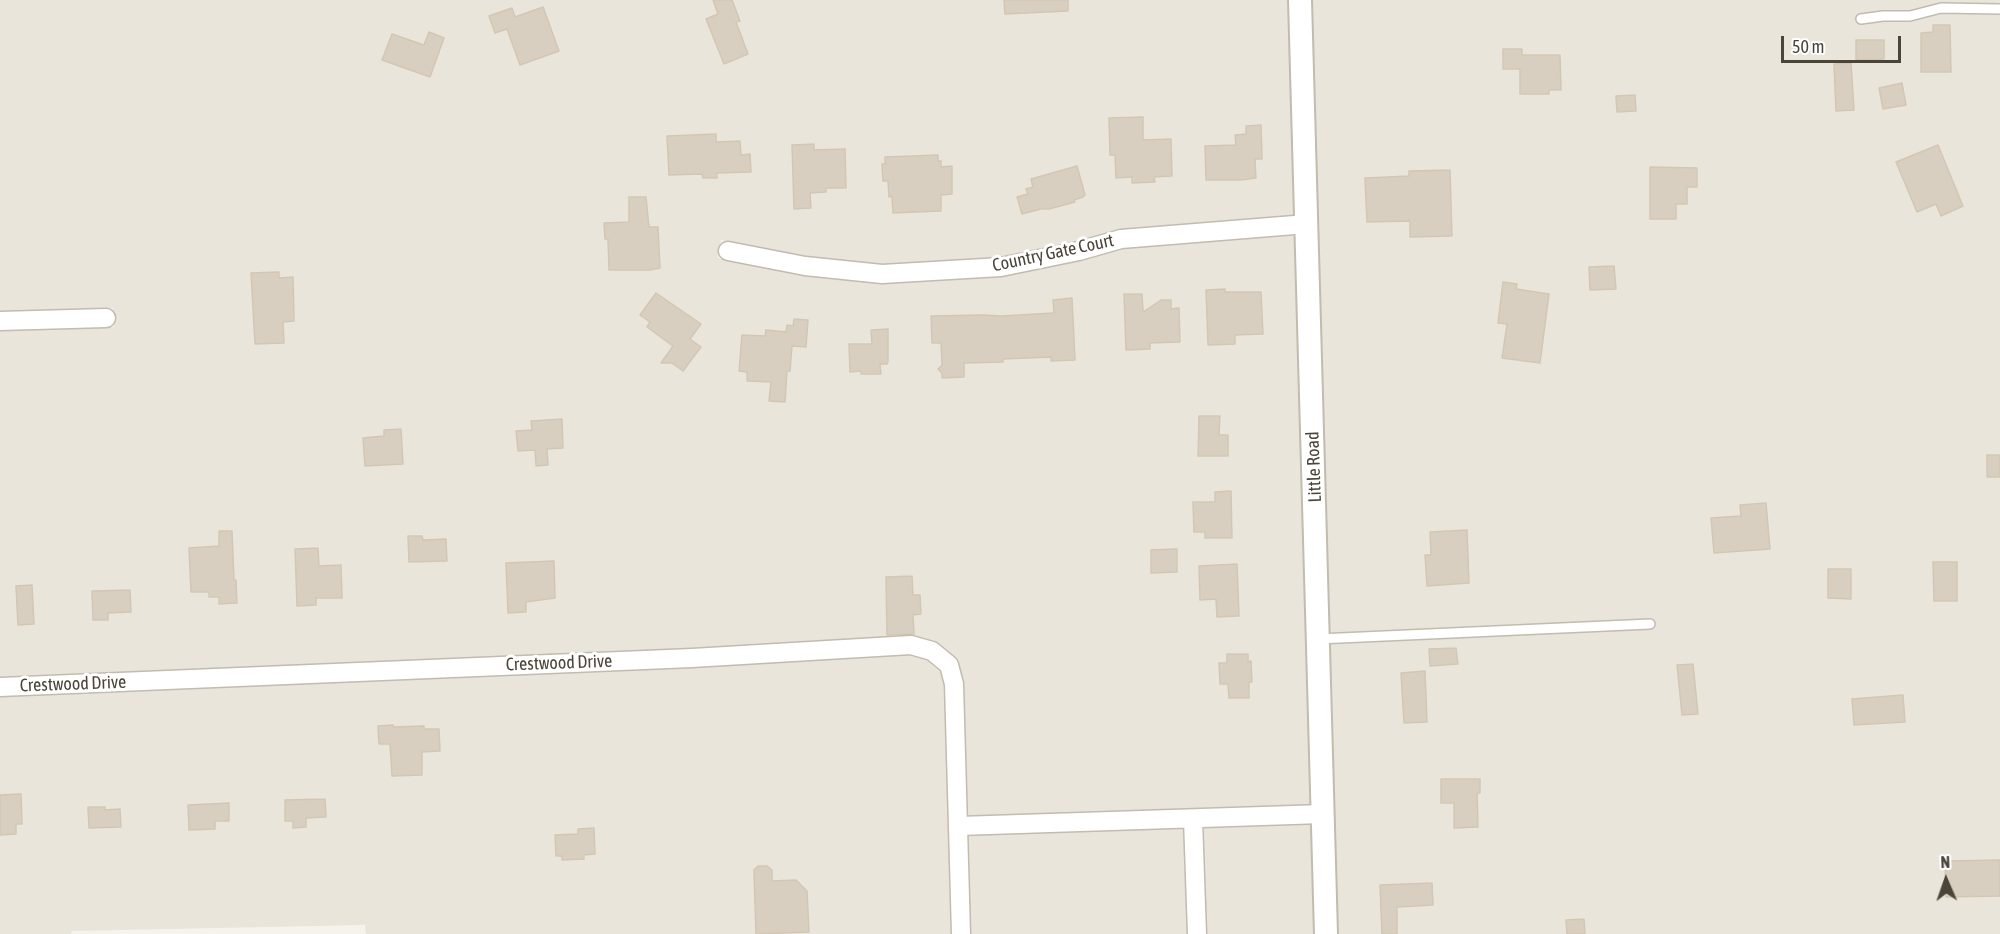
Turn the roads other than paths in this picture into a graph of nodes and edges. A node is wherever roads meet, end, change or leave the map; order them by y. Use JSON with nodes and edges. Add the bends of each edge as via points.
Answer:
{"nodes":[{"id":1,"x":1300,"y":0,"type":"edge"},
{"id":2,"x":2000,"y":9,"type":"edge"},
{"id":3,"x":1861,"y":19,"type":"dead end"},
{"id":4,"x":1307,"y":224,"type":"junction"},
{"id":5,"x":728,"y":250,"type":"dead end"},
{"id":6,"x":106,"y":318,"type":"dead end"},
{"id":7,"x":0,"y":321,"type":"edge"},
{"id":8,"x":1650,"y":624,"type":"dead end"},
{"id":9,"x":1318,"y":639,"type":"junction"},
{"id":10,"x":0,"y":687,"type":"edge"},
{"id":11,"x":1323,"y":814,"type":"junction"},
{"id":12,"x":1193,"y":819,"type":"junction"},
{"id":13,"x":959,"y":826,"type":"junction"},
{"id":14,"x":961,"y":934,"type":"edge"},
{"id":15,"x":1197,"y":934,"type":"edge"},
{"id":16,"x":1326,"y":934,"type":"edge"}],
"edges":[{"from":1,"to":4,"type":"street","name":"Little Road"},
{"from":2,"to":3,"type":"lane","via":[[1941,8],[1910,16]]},
{"from":4,"to":5,"type":"street","name":"Country Gate Court","via":[[1121,239],[1001,267],[882,274],[805,266]]},
{"from":4,"to":9,"type":"street","name":"Little Road"},
{"from":6,"to":7,"type":"street"},
{"from":8,"to":9,"type":"lane"},
{"from":9,"to":11,"type":"street","name":"Little Road"},
{"from":10,"to":13,"type":"street","name":"Crestwood Drive","via":[[911,645],[932,651],[949,664],[954,684]]},
{"from":11,"to":12,"type":"street"},
{"from":11,"to":16,"type":"street","name":"Little Road"},
{"from":12,"to":13,"type":"street"},
{"from":12,"to":15,"type":"street"},
{"from":13,"to":14,"type":"street"}]}
